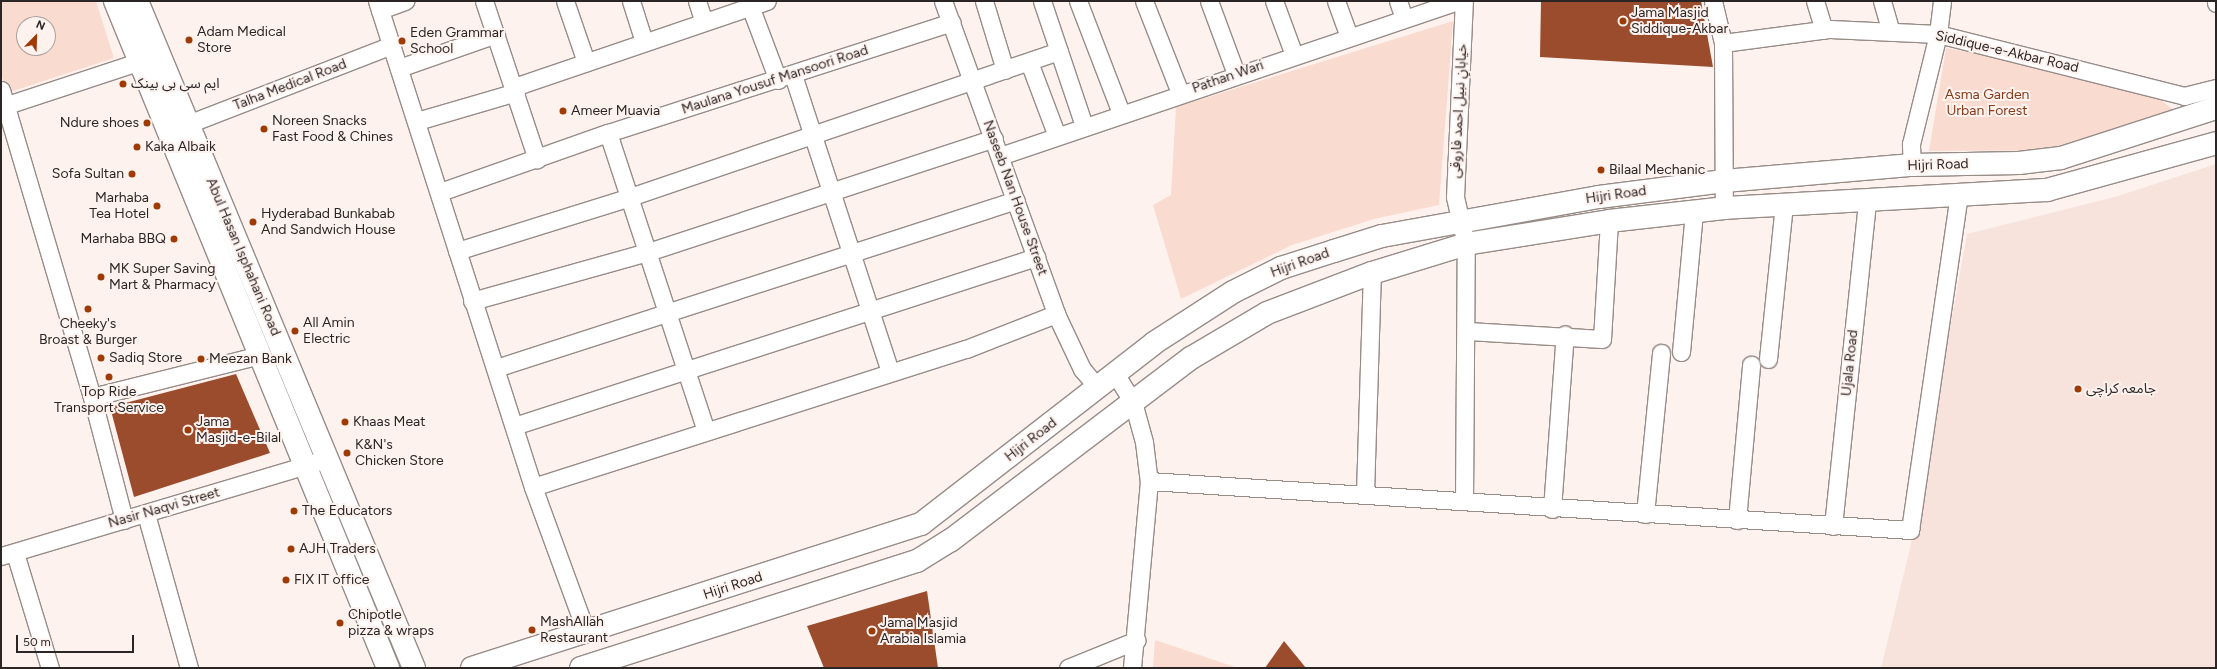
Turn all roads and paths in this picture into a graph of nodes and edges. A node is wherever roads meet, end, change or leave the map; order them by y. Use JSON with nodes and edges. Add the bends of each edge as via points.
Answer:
{"nodes":[{"id":1,"x":115,"y":1,"type":"edge"},
{"id":2,"x":137,"y":1,"type":"edge"},
{"id":3,"x":405,"y":1,"type":"edge"},
{"id":4,"x":484,"y":1,"type":"edge"},
{"id":5,"x":565,"y":1,"type":"edge"},
{"id":6,"x":631,"y":1,"type":"edge"},
{"id":7,"x":697,"y":1,"type":"edge"},
{"id":8,"x":767,"y":1,"type":"edge"},
{"id":9,"x":943,"y":1,"type":"edge"},
{"id":10,"x":984,"y":1,"type":"edge"},
{"id":11,"x":1042,"y":1,"type":"edge"},
{"id":12,"x":1078,"y":1,"type":"edge"},
{"id":13,"x":1144,"y":1,"type":"edge"},
{"id":14,"x":1209,"y":1,"type":"edge"},
{"id":15,"x":1274,"y":1,"type":"edge"},
{"id":16,"x":1336,"y":1,"type":"edge"},
{"id":17,"x":1398,"y":1,"type":"edge"},
{"id":18,"x":1458,"y":1,"type":"edge"},
{"id":19,"x":1464,"y":1,"type":"edge"},
{"id":20,"x":1713,"y":1,"type":"edge"},
{"id":21,"x":1815,"y":1,"type":"edge"},
{"id":22,"x":1882,"y":1,"type":"edge"},
{"id":23,"x":1942,"y":1,"type":"edge"},
{"id":24,"x":379,"y":5,"type":"edge"},
{"id":25,"x":750,"y":6,"type":"junction"},
{"id":26,"x":1404,"y":18,"type":"junction"},
{"id":27,"x":704,"y":22,"type":"junction"},
{"id":28,"x":951,"y":22,"type":"junction"},
{"id":29,"x":1824,"y":30,"type":"junction"},
{"id":30,"x":1891,"y":32,"type":"junction"},
{"id":31,"x":496,"y":34,"type":"junction"},
{"id":32,"x":1938,"y":34,"type":"junction"},
{"id":33,"x":1349,"y":36,"type":"junction"},
{"id":34,"x":644,"y":42,"type":"junction"},
{"id":35,"x":1723,"y":44,"type":"junction"},
{"id":36,"x":392,"y":45,"type":"junction"},
{"id":37,"x":1059,"y":51,"type":"junction"},
{"id":38,"x":1294,"y":55,"type":"junction"},
{"id":39,"x":138,"y":62,"type":"junction"},
{"id":40,"x":586,"y":62,"type":"junction"},
{"id":41,"x":1029,"y":62,"type":"junction"},
{"id":42,"x":399,"y":68,"type":"junction"},
{"id":43,"x":1005,"y":70,"type":"junction"},
{"id":44,"x":1236,"y":74,"type":"junction"},
{"id":45,"x":785,"y":77,"type":"junction"},
{"id":46,"x":973,"y":82,"type":"junction"},
{"id":47,"x":2216,"y":88,"type":"edge"},
{"id":48,"x":515,"y":89,"type":"junction"},
{"id":49,"x":1180,"y":93,"type":"junction"},
{"id":50,"x":3,"y":101,"type":"edge"},
{"id":51,"x":2216,"y":108,"type":"edge"},
{"id":52,"x":1121,"y":112,"type":"junction"},
{"id":53,"x":417,"y":121,"type":"junction"},
{"id":54,"x":188,"y":124,"type":"junction"},
{"id":55,"x":1084,"y":126,"type":"junction"},
{"id":56,"x":608,"y":133,"type":"junction"},
{"id":57,"x":813,"y":136,"type":"junction"},
{"id":58,"x":1057,"y":136,"type":"junction"},
{"id":59,"x":994,"y":138,"type":"junction"},
{"id":60,"x":2216,"y":143,"type":"edge"},
{"id":61,"x":1000,"y":156,"type":"junction"},
{"id":62,"x":537,"y":159,"type":"junction"},
{"id":63,"x":1912,"y":166,"type":"junction"},
{"id":64,"x":1724,"y":181,"type":"junction"},
{"id":65,"x":831,"y":191,"type":"junction"},
{"id":66,"x":440,"y":192,"type":"junction"},
{"id":67,"x":1959,"y":196,"type":"junction"},
{"id":68,"x":630,"y":197,"type":"junction"},
{"id":69,"x":1929,"y":198,"type":"junction"},
{"id":70,"x":1897,"y":199,"type":"junction"},
{"id":71,"x":1016,"y":200,"type":"junction"},
{"id":72,"x":1867,"y":201,"type":"junction"},
{"id":73,"x":1784,"y":205,"type":"junction"},
{"id":74,"x":1724,"y":208,"type":"junction"},
{"id":75,"x":1694,"y":211,"type":"junction"},
{"id":76,"x":1609,"y":220,"type":"junction"},
{"id":77,"x":1462,"y":221,"type":"junction"},
{"id":78,"x":1466,"y":244,"type":"junction"},
{"id":79,"x":457,"y":251,"type":"junction"},
{"id":80,"x":648,"y":252,"type":"junction"},
{"id":81,"x":851,"y":253,"type":"junction"},
{"id":82,"x":1036,"y":257,"type":"junction"},
{"id":83,"x":1372,"y":273,"type":"junction"},
{"id":84,"x":472,"y":301,"type":"junction"},
{"id":85,"x":870,"y":311,"type":"junction"},
{"id":86,"x":668,"y":312,"type":"junction"},
{"id":87,"x":1056,"y":314,"type":"junction"},
{"id":88,"x":1468,"y":331,"type":"junction"},
{"id":89,"x":1565,"y":334,"type":"junction"},
{"id":90,"x":1682,"y":352,"type":"dead end"},
{"id":91,"x":1661,"y":353,"type":"dead end"},
{"id":92,"x":260,"y":355,"type":"junction"},
{"id":93,"x":1768,"y":359,"type":"dead end"},
{"id":94,"x":1751,"y":365,"type":"dead end"},
{"id":95,"x":496,"y":368,"type":"junction"},
{"id":96,"x":686,"y":370,"type":"junction"},
{"id":97,"x":890,"y":371,"type":"junction"},
{"id":98,"x":1116,"y":375,"type":"junction"},
{"id":99,"x":1098,"y":388,"type":"junction"},
{"id":100,"x":92,"y":397,"type":"junction"},
{"id":101,"x":1133,"y":402,"type":"junction"},
{"id":102,"x":514,"y":426,"type":"junction"},
{"id":103,"x":706,"y":431,"type":"junction"},
{"id":104,"x":326,"y":458,"type":"junction"},
{"id":105,"x":306,"y":466,"type":"junction"},
{"id":106,"x":1149,"y":482,"type":"junction"},
{"id":107,"x":533,"y":487,"type":"junction"},
{"id":108,"x":1365,"y":493,"type":"junction"},
{"id":109,"x":1464,"y":501,"type":"junction"},
{"id":110,"x":1552,"y":509,"type":"junction"},
{"id":111,"x":146,"y":514,"type":"junction"},
{"id":112,"x":1645,"y":514,"type":"junction"},
{"id":113,"x":124,"y":520,"type":"junction"},
{"id":114,"x":1737,"y":520,"type":"junction"},
{"id":115,"x":1833,"y":526,"type":"junction"},
{"id":116,"x":8,"y":555,"type":"edge"},
{"id":117,"x":586,"y":632,"type":"junction"},
{"id":118,"x":1137,"y":640,"type":"junction"},
{"id":119,"x":50,"y":668,"type":"edge"},
{"id":120,"x":189,"y":668,"type":"edge"},
{"id":121,"x":388,"y":668,"type":"edge"},
{"id":122,"x":414,"y":668,"type":"edge"},
{"id":123,"x":472,"y":668,"type":"edge"},
{"id":124,"x":582,"y":668,"type":"edge"},
{"id":125,"x":1068,"y":668,"type":"edge"},
{"id":126,"x":1132,"y":668,"type":"edge"}],
"edges":[{"from":1,"to":39,"type":"main road","name":"Abul Hasan Isphahani Road"},
{"from":2,"to":54,"type":"main road","name":"Abul Hasan Isphahani Road"},
{"from":3,"to":24,"type":"street"},
{"from":4,"to":31,"type":"street"},
{"from":5,"to":40,"type":"street"},
{"from":6,"to":34,"type":"street"},
{"from":7,"to":27,"type":"street"},
{"from":8,"to":25,"type":"street"},
{"from":9,"to":28,"type":"street","name":"Naseeb Nan House Street"},
{"from":10,"to":43,"type":"street"},
{"from":11,"to":37,"type":"street"},
{"from":12,"to":52,"type":"street"},
{"from":13,"to":49,"type":"street"},
{"from":14,"to":44,"type":"street"},
{"from":15,"to":38,"type":"street"},
{"from":16,"to":33,"type":"street"},
{"from":17,"to":26,"type":"street"},
{"from":18,"to":26,"type":"street","name":"Pathan Wari"},
{"from":19,"to":77,"type":"street","name":"خیابانِ نبیل احمد فاروقی","via":[[1455,197]]},
{"from":20,"to":35,"type":"street"},
{"from":21,"to":29,"type":"street"},
{"from":22,"to":30,"type":"street"},
{"from":23,"to":32,"type":"street"},
{"from":24,"to":36,"type":"street"},
{"from":25,"to":27,"type":"street"},
{"from":25,"to":45,"type":"street"},
{"from":26,"to":33,"type":"street","name":"Pathan Wari"},
{"from":27,"to":34,"type":"street"},
{"from":28,"to":45,"type":"street","name":"Maulana Yousuf Mansoori Road"},
{"from":28,"to":46,"type":"street","name":"Naseeb Nan House Street"},
{"from":29,"to":30,"type":"street","name":"Siddique-e-Akbar Road"},
{"from":29,"to":35,"type":"street","name":"Siddique-e-Akbar Road"},
{"from":30,"to":32,"type":"street","name":"Siddique-e-Akbar Road"},
{"from":31,"to":42,"type":"street"},
{"from":31,"to":48,"type":"street"},
{"from":32,"to":47,"type":"street","name":"Siddique-e-Akbar Road","via":[[2184,96]]},
{"from":32,"to":63,"type":"street","via":[[1911,144]]},
{"from":33,"to":38,"type":"street","name":"Pathan Wari"},
{"from":34,"to":40,"type":"street"},
{"from":35,"to":64,"type":"street"},
{"from":36,"to":42,"type":"street"},
{"from":36,"to":54,"type":"street","name":"Talha Medical Road"},
{"from":37,"to":41,"type":"street"},
{"from":37,"to":55,"type":"street"},
{"from":38,"to":44,"type":"street","name":"Pathan Wari"},
{"from":39,"to":50,"type":"street"},
{"from":39,"to":92,"type":"main road","name":"Abul Hasan Isphahani Road"},
{"from":40,"to":48,"type":"street"},
{"from":41,"to":43,"type":"street"},
{"from":41,"to":58,"type":"street"},
{"from":42,"to":53,"type":"street"},
{"from":43,"to":46,"type":"street"},
{"from":44,"to":49,"type":"street","name":"Pathan Wari"},
{"from":45,"to":56,"type":"street","name":"Maulana Yousuf Mansoori Road"},
{"from":45,"to":57,"type":"street"},
{"from":46,"to":57,"type":"street"},
{"from":46,"to":59,"type":"street","name":"Naseeb Nan House Street"},
{"from":48,"to":53,"type":"street"},
{"from":48,"to":62,"type":"street"},
{"from":49,"to":52,"type":"street","name":"Pathan Wari"},
{"from":50,"to":100,"type":"street"},
{"from":51,"to":63,"type":"main road","name":"Hijri Road","via":[[2061,158],[2019,164]]},
{"from":52,"to":55,"type":"street","name":"Pathan Wari"},
{"from":53,"to":66,"type":"street"},
{"from":54,"to":104,"type":"main road","name":"Abul Hasan Isphahani Road"},
{"from":55,"to":58,"type":"street","name":"Pathan Wari"},
{"from":56,"to":62,"type":"street","name":"Maulana Yousuf Mansoori Road"},
{"from":56,"to":68,"type":"street"},
{"from":57,"to":65,"type":"street"},
{"from":57,"to":68,"type":"street"},
{"from":58,"to":61,"type":"street","name":"Pathan Wari"},
{"from":59,"to":61,"type":"street","name":"Naseeb Nan House Street"},
{"from":59,"to":65,"type":"street"},
{"from":60,"to":67,"type":"main road","name":"Hijri Road","via":[[2047,190]]},
{"from":61,"to":71,"type":"street","name":"Naseeb Nan House Street"},
{"from":62,"to":66,"type":"street","name":"Maulana Yousuf Mansoori Road"},
{"from":63,"to":64,"type":"main road","name":"Hijri Road"},
{"from":63,"to":69,"type":"main road"},
{"from":63,"to":70,"type":"main road"},
{"from":64,"to":74,"type":"street"},
{"from":64,"to":77,"type":"main road","name":"Hijri Road","via":[[1599,197]]},
{"from":65,"to":80,"type":"street"},
{"from":65,"to":81,"type":"street"},
{"from":66,"to":79,"type":"street"},
{"from":67,"to":69,"type":"main road","name":"Hijri Road"},
{"from":67,"to":115,"type":"street","via":[[1910,530]]},
{"from":68,"to":79,"type":"street"},
{"from":68,"to":80,"type":"street"},
{"from":69,"to":70,"type":"main road","name":"Hijri Road"},
{"from":70,"to":72,"type":"main road","name":"Hijri Road"},
{"from":71,"to":81,"type":"street"},
{"from":71,"to":82,"type":"street","name":"Naseeb Nan House Street"},
{"from":72,"to":73,"type":"main road","name":"Hijri Road"},
{"from":72,"to":115,"type":"street","name":"Ujala Road"},
{"from":73,"to":74,"type":"main road","name":"Hijri Road"},
{"from":73,"to":93,"type":"street"},
{"from":74,"to":75,"type":"main road","name":"Hijri Road"},
{"from":75,"to":76,"type":"main road","name":"Hijri Road"},
{"from":75,"to":90,"type":"street"},
{"from":76,"to":78,"type":"main road","name":"Hijri Road"},
{"from":76,"to":89,"type":"street","via":[[1602,338]]},
{"from":77,"to":78,"type":"street","name":"خیابانِ نبیل احمد فاروقی"},
{"from":77,"to":98,"type":"main road","name":"Hijri Road","via":[[1382,236],[1282,268],[1233,292],[1154,343]]},
{"from":78,"to":83,"type":"main road","name":"Hijri Road"},
{"from":78,"to":88,"type":"street","name":"خیابانِ نبیل احمد فاروقی"},
{"from":79,"to":84,"type":"street"},
{"from":80,"to":84,"type":"street"},
{"from":80,"to":86,"type":"street"},
{"from":81,"to":85,"type":"street"},
{"from":81,"to":86,"type":"street"},
{"from":82,"to":85,"type":"street"},
{"from":82,"to":87,"type":"street","name":"Naseeb Nan House Street"},
{"from":83,"to":101,"type":"main road","name":"Hijri Road","via":[[1267,312],[1192,358]]},
{"from":83,"to":108,"type":"street"},
{"from":84,"to":95,"type":"street"},
{"from":85,"to":96,"type":"street"},
{"from":85,"to":97,"type":"street"},
{"from":86,"to":95,"type":"street"},
{"from":86,"to":96,"type":"street"},
{"from":87,"to":97,"type":"street","via":[[966,349]]},
{"from":87,"to":99,"type":"street","name":"Naseeb Nan House Street","via":[[1082,369]]},
{"from":88,"to":89,"type":"street"},
{"from":88,"to":109,"type":"street","name":"خیابانِ نبیل احمد فاروقی"},
{"from":89,"to":110,"type":"street"},
{"from":91,"to":112,"type":"street"},
{"from":92,"to":100,"type":"street"},
{"from":92,"to":105,"type":"main road","name":"Abul Hasan Isphahani Road"},
{"from":94,"to":114,"type":"street"},
{"from":95,"to":102,"type":"street"},
{"from":96,"to":102,"type":"street"},
{"from":96,"to":103,"type":"street"},
{"from":97,"to":103,"type":"street"},
{"from":98,"to":99,"type":"main road","name":"Hijri Road"},
{"from":98,"to":101,"type":"street"},
{"from":99,"to":117,"type":"main road","name":"Hijri Road","via":[[921,524]]},
{"from":100,"to":113,"type":"street"},
{"from":101,"to":106,"type":"street","via":[[1144,442]]},
{"from":101,"to":124,"type":"main road","name":"Hijri Road","via":[[951,540],[917,561]]},
{"from":102,"to":107,"type":"street"},
{"from":103,"to":107,"type":"street"},
{"from":104,"to":105,"type":"street","name":"Nasir Naqvi Street"},
{"from":104,"to":122,"type":"main road","name":"Abul Hasan Isphahani Road"},
{"from":105,"to":111,"type":"street","name":"Nasir Naqvi Street"},
{"from":105,"to":121,"type":"main road","name":"Abul Hasan Isphahani Road"},
{"from":106,"to":108,"type":"street"},
{"from":106,"to":118,"type":"street"},
{"from":107,"to":117,"type":"street"},
{"from":108,"to":109,"type":"street"},
{"from":109,"to":110,"type":"street"},
{"from":110,"to":112,"type":"street"},
{"from":111,"to":113,"type":"street","name":"Nasir Naqvi Street"},
{"from":111,"to":120,"type":"street"},
{"from":112,"to":114,"type":"street"},
{"from":113,"to":116,"type":"street","name":"Nasir Naqvi Street"},
{"from":114,"to":115,"type":"street"},
{"from":116,"to":119,"type":"street"},
{"from":117,"to":123,"type":"main road","name":"Hijri Road"},
{"from":118,"to":125,"type":"street"},
{"from":118,"to":126,"type":"street"}]}
